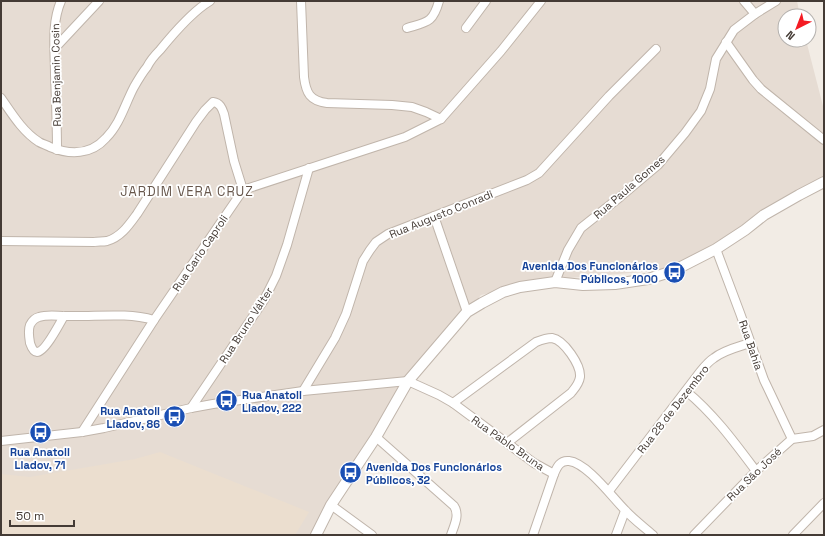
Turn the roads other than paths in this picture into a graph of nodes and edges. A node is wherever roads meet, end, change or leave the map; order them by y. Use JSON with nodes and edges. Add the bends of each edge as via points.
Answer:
{"nodes":[{"id":1,"x":61,"y":1,"type":"edge"},
{"id":2,"x":99,"y":1,"type":"edge"},
{"id":3,"x":210,"y":1,"type":"edge"},
{"id":4,"x":300,"y":1,"type":"edge"},
{"id":5,"x":440,"y":1,"type":"edge"},
{"id":6,"x":486,"y":1,"type":"edge"},
{"id":7,"x":542,"y":1,"type":"edge"},
{"id":8,"x":744,"y":1,"type":"edge"},
{"id":9,"x":776,"y":1,"type":"edge"},
{"id":10,"x":755,"y":14,"type":"junction"},
{"id":11,"x":407,"y":28,"type":"dead end"},
{"id":12,"x":466,"y":28,"type":"dead end"},
{"id":13,"x":726,"y":42,"type":"junction"},
{"id":14,"x":54,"y":48,"type":"junction"},
{"id":15,"x":656,"y":50,"type":"dead end"},
{"id":16,"x":1,"y":98,"type":"edge"},
{"id":17,"x":441,"y":119,"type":"junction"},
{"id":18,"x":824,"y":140,"type":"edge"},
{"id":19,"x":57,"y":150,"type":"junction"},
{"id":20,"x":309,"y":168,"type":"junction"},
{"id":21,"x":823,"y":184,"type":"edge"},
{"id":22,"x":243,"y":190,"type":"junction"},
{"id":23,"x":434,"y":216,"type":"junction"},
{"id":24,"x":1,"y":241,"type":"edge"},
{"id":25,"x":716,"y":249,"type":"junction"},
{"id":26,"x":555,"y":282,"type":"junction"},
{"id":27,"x":467,"y":312,"type":"junction"},
{"id":28,"x":64,"y":316,"type":"junction"},
{"id":29,"x":154,"y":320,"type":"junction"},
{"id":30,"x":750,"y":343,"type":"junction"},
{"id":31,"x":408,"y":381,"type":"junction"},
{"id":32,"x":303,"y":391,"type":"junction"},
{"id":33,"x":686,"y":391,"type":"junction"},
{"id":34,"x":453,"y":403,"type":"junction"},
{"id":35,"x":191,"y":408,"type":"junction"},
{"id":36,"x":824,"y":430,"type":"edge"},
{"id":37,"x":82,"y":432,"type":"junction"},
{"id":38,"x":376,"y":437,"type":"junction"},
{"id":39,"x":792,"y":439,"type":"junction"},
{"id":40,"x":1,"y":441,"type":"edge"},
{"id":41,"x":507,"y":443,"type":"junction"},
{"id":42,"x":756,"y":471,"type":"junction"},
{"id":43,"x":554,"y":474,"type":"junction"},
{"id":44,"x":609,"y":492,"type":"junction"},
{"id":45,"x":824,"y":503,"type":"edge"},
{"id":46,"x":331,"y":505,"type":"junction"},
{"id":47,"x":625,"y":511,"type":"junction"},
{"id":48,"x":316,"y":535,"type":"edge"},
{"id":49,"x":372,"y":535,"type":"edge"},
{"id":50,"x":451,"y":535,"type":"edge"},
{"id":51,"x":533,"y":535,"type":"edge"},
{"id":52,"x":616,"y":535,"type":"edge"},
{"id":53,"x":653,"y":535,"type":"edge"},
{"id":54,"x":694,"y":535,"type":"edge"},
{"id":55,"x":793,"y":535,"type":"edge"}],
"edges":[{"from":1,"to":14,"type":"street","name":"Rua Benjamin Cosin","via":[[55,22]]},
{"from":2,"to":14,"type":"street"},
{"from":3,"to":19,"type":"street","via":[[185,22],[148,64],[107,138],[97,147],[86,151]]},
{"from":4,"to":17,"type":"street","via":[[304,77],[306,88],[312,97],[319,102],[327,103],[412,107]]},
{"from":5,"to":11,"type":"street","via":[[433,16],[427,21]]},
{"from":6,"to":12,"type":"street"},
{"from":7,"to":17,"type":"street"},
{"from":8,"to":10,"type":"street"},
{"from":9,"to":10,"type":"street","name":"Rua Paula Gomes"},
{"from":10,"to":13,"type":"street","name":"Rua Paula Gomes","via":[[734,30]]},
{"from":13,"to":18,"type":"street","via":[[762,89]]},
{"from":13,"to":26,"type":"street","name":"Rua Paula Gomes","via":[[716,60],[710,88],[701,111],[658,165],[581,228],[568,250]]},
{"from":14,"to":19,"type":"street","name":"Rua Benjamin Cosin"},
{"from":15,"to":23,"type":"street","name":"Rua Augusto Conradi","via":[[609,96],[538,173],[528,180]]},
{"from":16,"to":19,"type":"street","via":[[26,131],[39,142]]},
{"from":17,"to":20,"type":"street","via":[[405,137]]},
{"from":20,"to":22,"type":"street"},
{"from":20,"to":35,"type":"street","name":"Rua Bruno Válter","via":[[276,276],[264,300]]},
{"from":21,"to":25,"type":"street","via":[[782,204]]},
{"from":22,"to":24,"type":"street","via":[[224,114],[218,103],[213,102],[196,122],[122,233],[107,241],[94,242]]},
{"from":22,"to":29,"type":"street","name":"Rua Carlo Caproli"},
{"from":23,"to":27,"type":"street"},
{"from":23,"to":32,"type":"street","name":"Rua Augusto Conradi","via":[[388,234],[370,250],[363,261],[346,314],[335,338]]},
{"from":25,"to":26,"type":"street","via":[[673,271],[648,279],[615,284],[583,285]]},
{"from":25,"to":30,"type":"street","name":"Rua Bahía"},
{"from":26,"to":27,"type":"street","via":[[503,292]]},
{"from":27,"to":31,"type":"street"},
{"from":28,"to":28,"type":"street","via":[[40,316],[33,321],[29,336],[30,344],[36,352],[41,350],[54,334]]},
{"from":28,"to":29,"type":"street","via":[[136,316]]},
{"from":29,"to":37,"type":"street","name":"Rua Carlo Caproli"},
{"from":30,"to":33,"type":"street","name":"Rua 28 de Dezembro","via":[[714,357]]},
{"from":30,"to":39,"type":"street","name":"Rua Bahía","via":[[764,380]]},
{"from":31,"to":32,"type":"street"},
{"from":31,"to":34,"type":"street","name":"Rua Pablo Bruna"},
{"from":31,"to":38,"type":"street"},
{"from":32,"to":35,"type":"street"},
{"from":33,"to":42,"type":"street","via":[[715,419]]},
{"from":33,"to":44,"type":"street","name":"Rua 28 de Dezembro"},
{"from":34,"to":41,"type":"street","name":"Rua Pablo Bruna"},
{"from":34,"to":41,"type":"street","via":[[536,342],[552,338],[561,343],[578,366],[578,385]]},
{"from":35,"to":37,"type":"street"},
{"from":36,"to":39,"type":"street","via":[[813,436]]},
{"from":37,"to":40,"type":"street"},
{"from":38,"to":46,"type":"street"},
{"from":38,"to":50,"type":"street","via":[[454,506],[457,517]]},
{"from":39,"to":42,"type":"street","name":"Rua São José"},
{"from":41,"to":43,"type":"street","name":"Rua Pablo Bruna"},
{"from":42,"to":54,"type":"street","name":"Rua São José"},
{"from":43,"to":44,"type":"street","name":"Rua Pablo Bruna","via":[[562,462],[576,463]]},
{"from":43,"to":51,"type":"street"},
{"from":44,"to":47,"type":"street","name":"Rua Pablo Bruna"},
{"from":45,"to":55,"type":"street"},
{"from":46,"to":48,"type":"street"},
{"from":46,"to":49,"type":"street"},
{"from":47,"to":52,"type":"street"},
{"from":47,"to":53,"type":"street","name":"Rua Pablo Bruna"}]}
